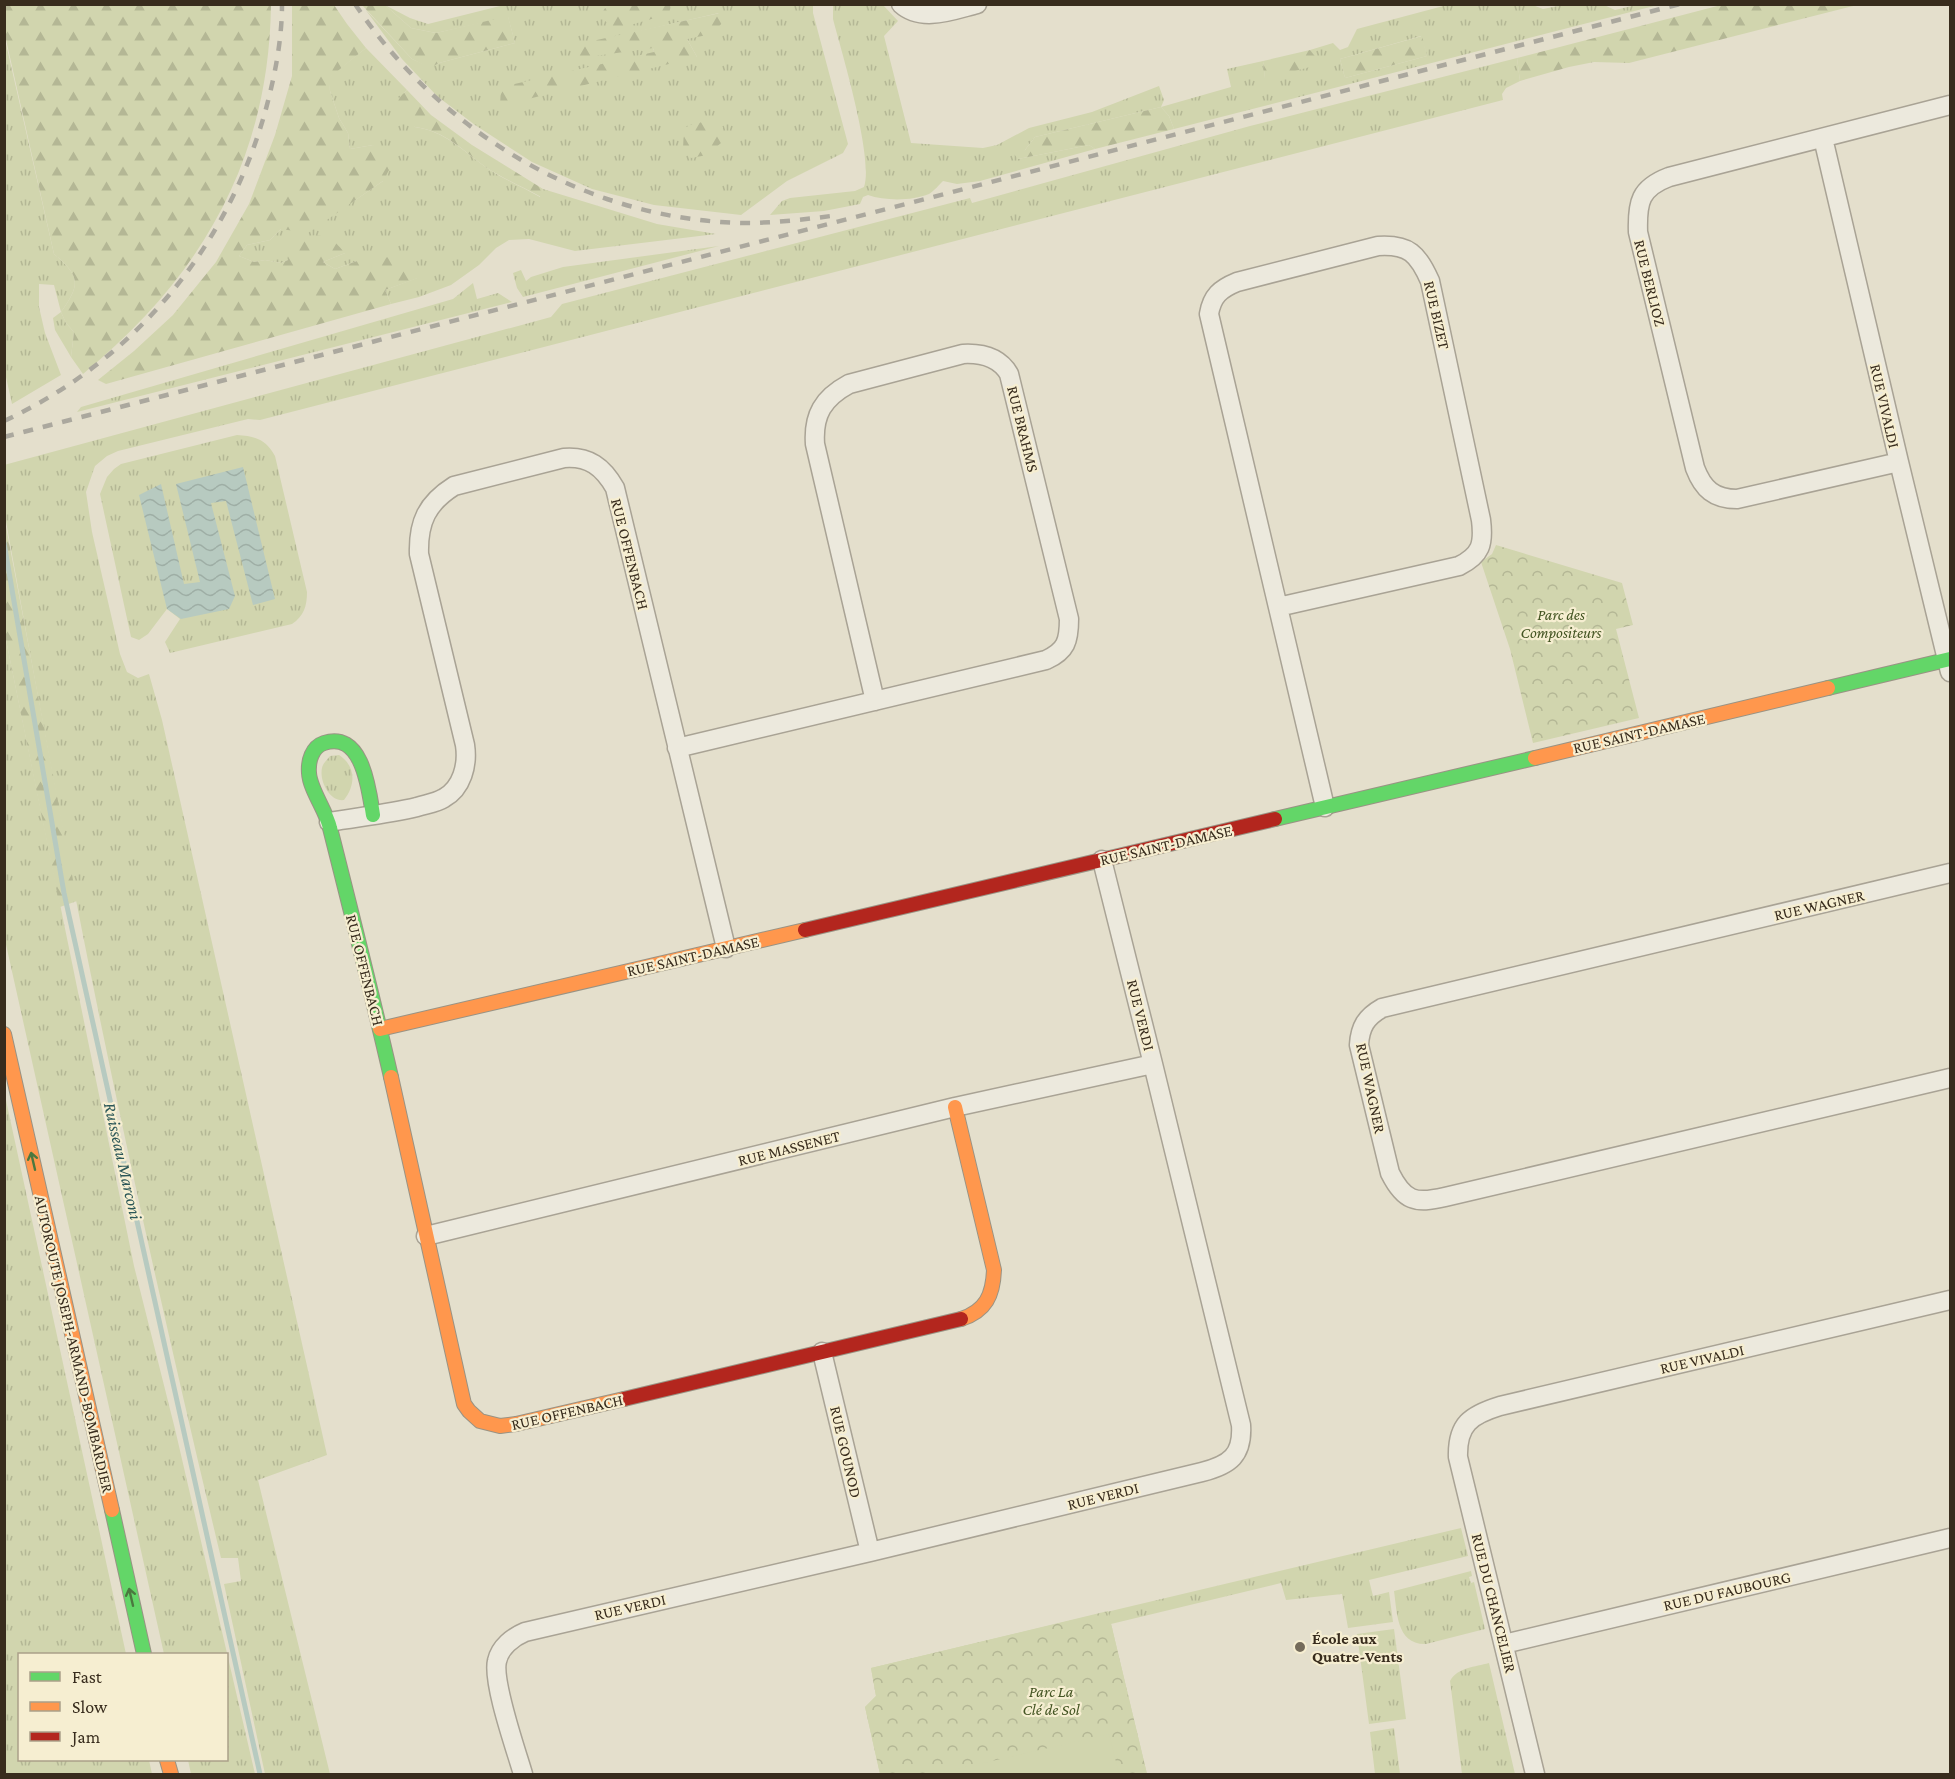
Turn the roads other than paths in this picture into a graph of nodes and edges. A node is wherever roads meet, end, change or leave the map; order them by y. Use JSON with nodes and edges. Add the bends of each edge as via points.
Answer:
{"nodes":[{"id":1,"x":901,"y":4,"type":"edge"},
{"id":2,"x":976,"y":4,"type":"edge"},
{"id":3,"x":1950,"y":105,"type":"edge"},
{"id":4,"x":1822,"y":138,"type":"junction"},
{"id":5,"x":1899,"y":462,"type":"junction"},
{"id":6,"x":1278,"y":607,"type":"junction"},
{"id":7,"x":1950,"y":663,"type":"edge"},
{"id":8,"x":875,"y":701,"type":"junction"},
{"id":9,"x":677,"y":748,"type":"junction"},
{"id":10,"x":1325,"y":807,"type":"junction"},
{"id":11,"x":373,"y":815,"type":"junction"},
{"id":12,"x":329,"y":822,"type":"junction"},
{"id":13,"x":1102,"y":860,"type":"junction"},
{"id":14,"x":1950,"y":873,"type":"edge"},
{"id":15,"x":726,"y":948,"type":"junction"},
{"id":16,"x":380,"y":1029,"type":"junction"},
{"id":17,"x":4,"y":1034,"type":"edge"},
{"id":18,"x":1153,"y":1064,"type":"junction"},
{"id":19,"x":1950,"y":1078,"type":"edge"},
{"id":20,"x":955,"y":1107,"type":"junction"},
{"id":21,"x":426,"y":1236,"type":"junction"},
{"id":22,"x":1950,"y":1300,"type":"edge"},
{"id":23,"x":822,"y":1352,"type":"junction"},
{"id":24,"x":1461,"y":1431,"type":"joint"},
{"id":25,"x":1950,"y":1538,"type":"edge"},
{"id":26,"x":870,"y":1552,"type":"junction"},
{"id":27,"x":1504,"y":1644,"type":"junction"},
{"id":28,"x":144,"y":1653,"type":"edge"},
{"id":29,"x":523,"y":1774,"type":"edge"},
{"id":30,"x":1535,"y":1774,"type":"edge"}],
"edges":[{"from":1,"to":2,"type":"street","via":[[915,12],[936,14]]},
{"from":3,"to":4,"type":"street","name":"RUE BERLIOZ"},
{"from":4,"to":5,"type":"street","name":"RUE VIVALDI"},
{"from":4,"to":5,"type":"street","name":"RUE BERLIOZ","via":[[1650,186],[1639,205],[1638,232],[1695,468],[1706,489],[1715,496],[1737,499]]},
{"from":5,"to":7,"type":"street","name":"RUE VIVALDI"},
{"from":6,"to":6,"type":"street","name":"RUE BIZET","via":[[1459,566],[1479,551],[1481,520],[1430,281],[1410,250],[1399,246],[1378,246],[1237,282],[1218,292],[1211,305],[1210,323]]},
{"from":6,"to":10,"type":"street","name":"RUE BIZET"},
{"from":7,"to":10,"type":"main road","name":"RUE SAINT-DAMASE"},
{"from":8,"to":8,"type":"street","name":"RUE BRAHMS","via":[[1046,660],[1065,646],[1069,634],[1069,619],[1009,374],[1004,365],[978,353],[849,384],[836,391],[817,416],[814,444]]},
{"from":8,"to":9,"type":"street","name":"RUE BRAHMS"},
{"from":9,"to":11,"type":"street","name":"RUE OFFENBACH","via":[[615,488],[595,464],[576,457],[564,458],[454,486],[426,514],[420,527],[419,554],[465,745],[465,769],[446,798]]},
{"from":9,"to":15,"type":"street","name":"RUE OFFENBACH"},
{"from":10,"to":13,"type":"main road","name":"RUE SAINT-DAMASE"},
{"from":11,"to":12,"type":"street","name":"RUE OFFENBACH"},
{"from":11,"to":12,"type":"main road","name":"RUE OFFENBACH","via":[[360,760],[350,746],[330,741],[316,747],[308,767]]},
{"from":12,"to":16,"type":"main road","name":"RUE OFFENBACH"},
{"from":13,"to":15,"type":"main road","name":"RUE SAINT-DAMASE"},
{"from":13,"to":18,"type":"street","name":"RUE VERDI"},
{"from":14,"to":19,"type":"street","name":"RUE WAGNER","via":[[1382,1008],[1365,1021],[1359,1045],[1390,1173],[1396,1186],[1411,1200],[1420,1201]]},
{"from":15,"to":16,"type":"main road","name":"RUE SAINT-DAMASE"},
{"from":16,"to":21,"type":"main road","name":"RUE OFFENBACH"},
{"from":28,"to":17,"type":"main road","name":"AUTOROUTE JOSEPH-ARMAND-BOMBARDIER","one_way":true},
{"from":18,"to":20,"type":"street","name":"RUE MASSENET"},
{"from":18,"to":26,"type":"street","name":"RUE VERDI","via":[[1241,1425],[1239,1449],[1225,1465],[1216,1468]]},
{"from":20,"to":21,"type":"street","name":"RUE MASSENET"},
{"from":20,"to":23,"type":"main road","name":"RUE OFFENBACH","via":[[994,1270],[990,1298],[976,1314],[964,1318]]},
{"from":21,"to":23,"type":"main road","name":"RUE OFFENBACH","via":[[464,1404],[471,1415],[494,1426]]},
{"from":22,"to":24,"type":"street","name":"RUE VIVALDI","via":[[1500,1406],[1476,1415]]},
{"from":23,"to":26,"type":"street","name":"RUE GOUNOD"},
{"from":24,"to":27,"type":"street","name":"RUE DU CHANCELIER","via":[[1458,1457]]},
{"from":25,"to":27,"type":"street","name":"RUE DU FAUBOURG"},
{"from":26,"to":29,"type":"street","name":"RUE VERDI","via":[[517,1635],[500,1651],[496,1671]]},
{"from":27,"to":30,"type":"street","name":"RUE DU CHANCELIER"}]}
